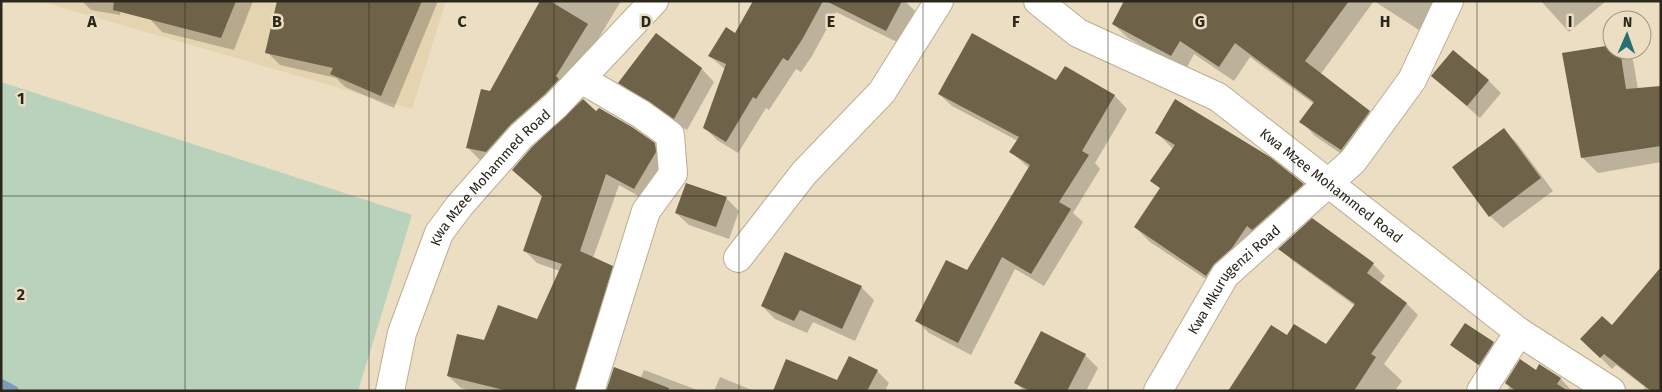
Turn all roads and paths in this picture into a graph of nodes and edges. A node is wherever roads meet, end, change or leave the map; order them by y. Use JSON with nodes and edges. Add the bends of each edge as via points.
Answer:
{"nodes":[{"id":1,"x":654,"y":1,"type":"edge"},
{"id":2,"x":939,"y":1,"type":"edge"},
{"id":3,"x":1038,"y":1,"type":"edge"},
{"id":4,"x":1449,"y":1,"type":"edge"},
{"id":5,"x":581,"y":78,"type":"junction"},
{"id":6,"x":1328,"y":184,"type":"junction"},
{"id":7,"x":738,"y":258,"type":"dead end"},
{"id":8,"x":1519,"y":332,"type":"junction"},
{"id":9,"x":390,"y":391,"type":"edge"},
{"id":10,"x":590,"y":391,"type":"edge"},
{"id":11,"x":1158,"y":391,"type":"edge"},
{"id":12,"x":1482,"y":391,"type":"edge"},
{"id":13,"x":1611,"y":391,"type":"edge"}],
"edges":[{"from":1,"to":5,"type":"street","name":"Kwa Mzee Mohammed Road"},
{"from":2,"to":7,"type":"street","via":[[882,92],[804,173]]},
{"from":3,"to":6,"type":"street","name":"Kwa Mzee Mohammed Road","via":[[1078,33],[1218,97]]},
{"from":4,"to":6,"type":"street","name":"Kwa Mkurugenzi Road","via":[[1412,80],[1353,161]]},
{"from":5,"to":9,"type":"street","name":"Kwa Mzee Mohammed Road","via":[[521,136],[439,233],[402,333]]},
{"from":5,"to":10,"type":"street","via":[[670,135],[673,174],[646,211]]},
{"from":6,"to":8,"type":"street","name":"Kwa Mzee Mohammed Road"},
{"from":6,"to":11,"type":"street","name":"Kwa Mkurugenzi Road","via":[[1225,275]]},
{"from":8,"to":12,"type":"street"},
{"from":8,"to":13,"type":"street","name":"Kwa Mzee Mohammed Road"}]}
